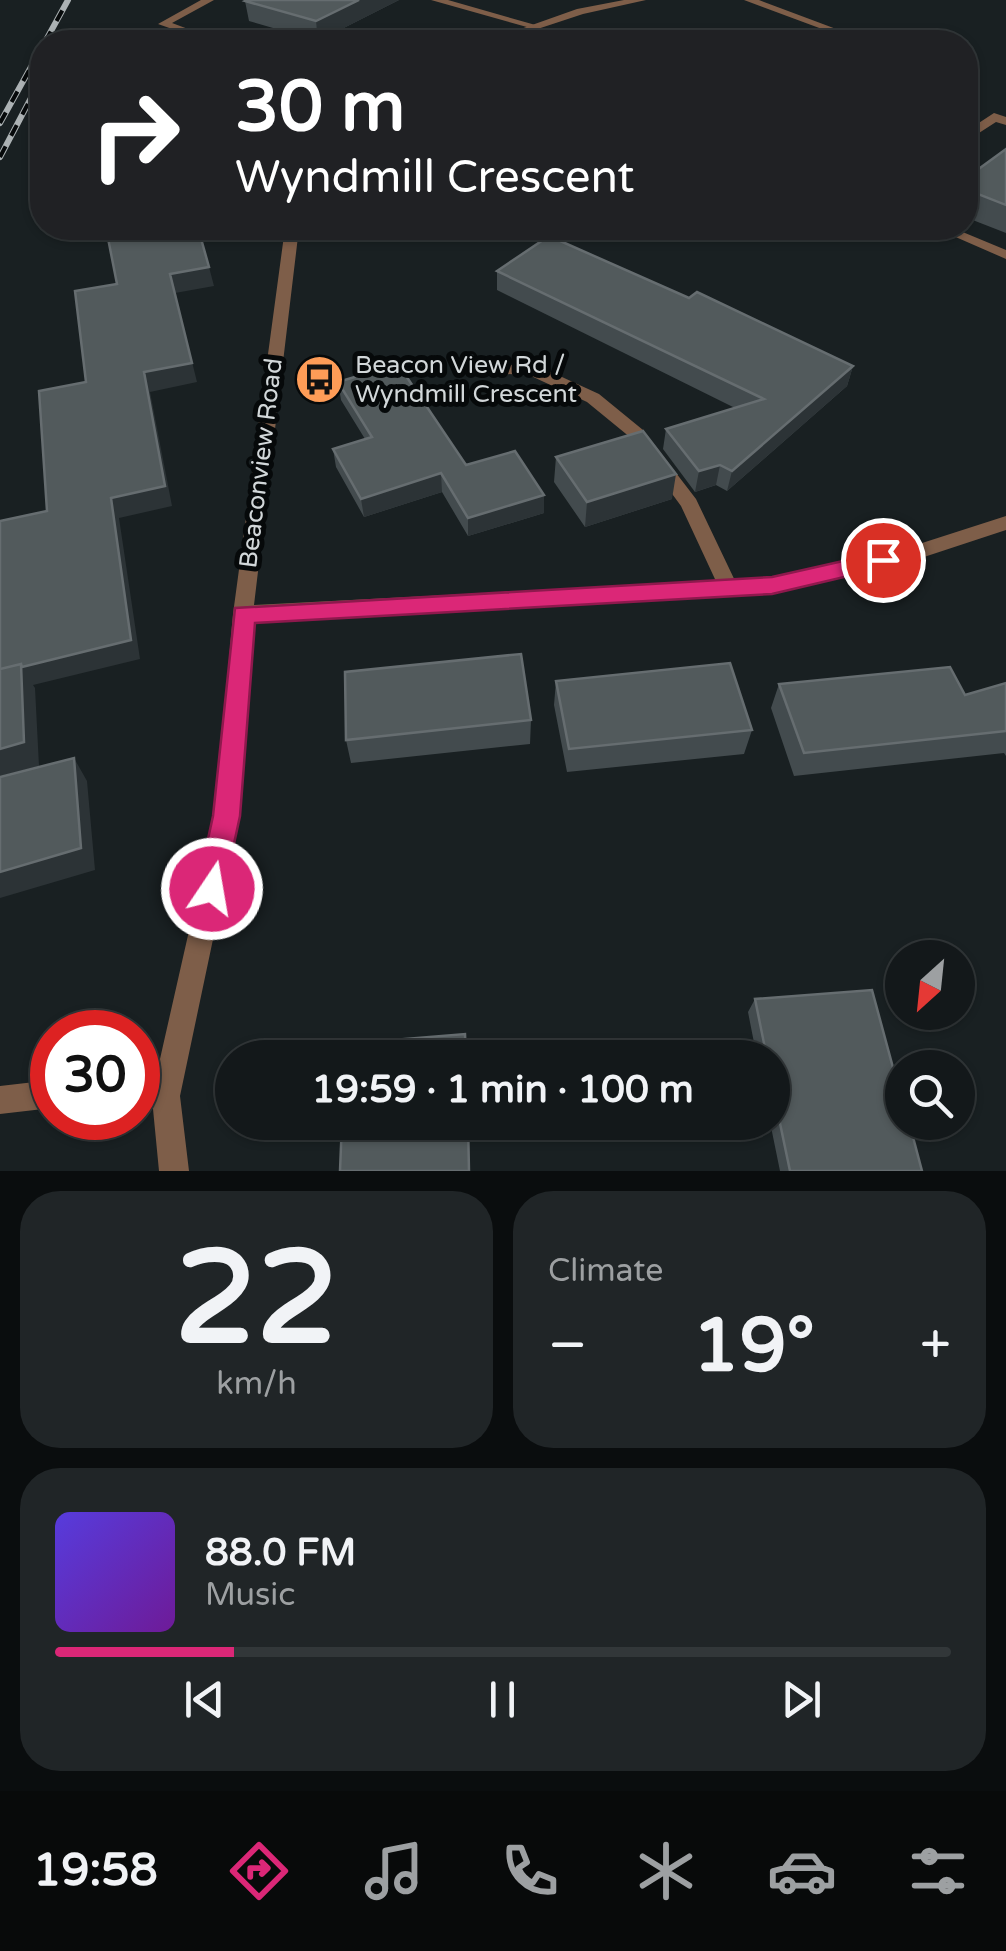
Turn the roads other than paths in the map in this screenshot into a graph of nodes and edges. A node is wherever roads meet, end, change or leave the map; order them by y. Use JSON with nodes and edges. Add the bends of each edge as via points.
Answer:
{"nodes":[{"id":1,"x":209,"y":0,"type":"edge"},
{"id":2,"x":436,"y":0,"type":"edge"},
{"id":3,"x":641,"y":0,"type":"edge"},
{"id":4,"x":749,"y":0,"type":"edge"},
{"id":5,"x":534,"y":26,"type":"junction"},
{"id":6,"x":181,"y":30,"type":"edge"},
{"id":7,"x":523,"y":30,"type":"edge"},
{"id":8,"x":833,"y":30,"type":"edge"},
{"id":9,"x":1006,"y":121,"type":"edge"},
{"id":10,"x":978,"y":129,"type":"edge"},
{"id":11,"x":291,"y":240,"type":"edge"},
{"id":12,"x":970,"y":240,"type":"edge"},
{"id":13,"x":1006,"y":255,"type":"edge"},
{"id":14,"x":490,"y":369,"type":"dead end"},
{"id":15,"x":1006,"y":523,"type":"edge"},
{"id":16,"x":728,"y":587,"type":"junction"},
{"id":17,"x":244,"y":614,"type":"junction"},
{"id":18,"x":160,"y":1065,"type":"edge"},
{"id":19,"x":30,"y":1097,"type":"edge"},
{"id":20,"x":0,"y":1100,"type":"edge"},
{"id":21,"x":160,"y":1123,"type":"edge"},
{"id":22,"x":174,"y":1171,"type":"edge"}],
"edges":[{"from":1,"to":6,"type":"street","via":[[163,24]]},
{"from":2,"to":5,"type":"street"},
{"from":3,"to":5,"type":"street"},
{"from":4,"to":8,"type":"street"},
{"from":5,"to":7,"type":"street"},
{"from":9,"to":10,"type":"street","via":[[994,117]]},
{"from":11,"to":17,"type":"street","name":"Beaconview Road"},
{"from":12,"to":13,"type":"street"},
{"from":14,"to":16,"type":"street","via":[[532,370],[593,398],[637,434],[689,504]]},
{"from":15,"to":16,"type":"street","via":[[920,552],[772,586]]},
{"from":16,"to":17,"type":"street"},
{"from":17,"to":18,"type":"street","name":"Beaconview Road","via":[[227,816]]},
{"from":19,"to":20,"type":"street"},
{"from":21,"to":22,"type":"street","name":"Beaconview Road"}]}
